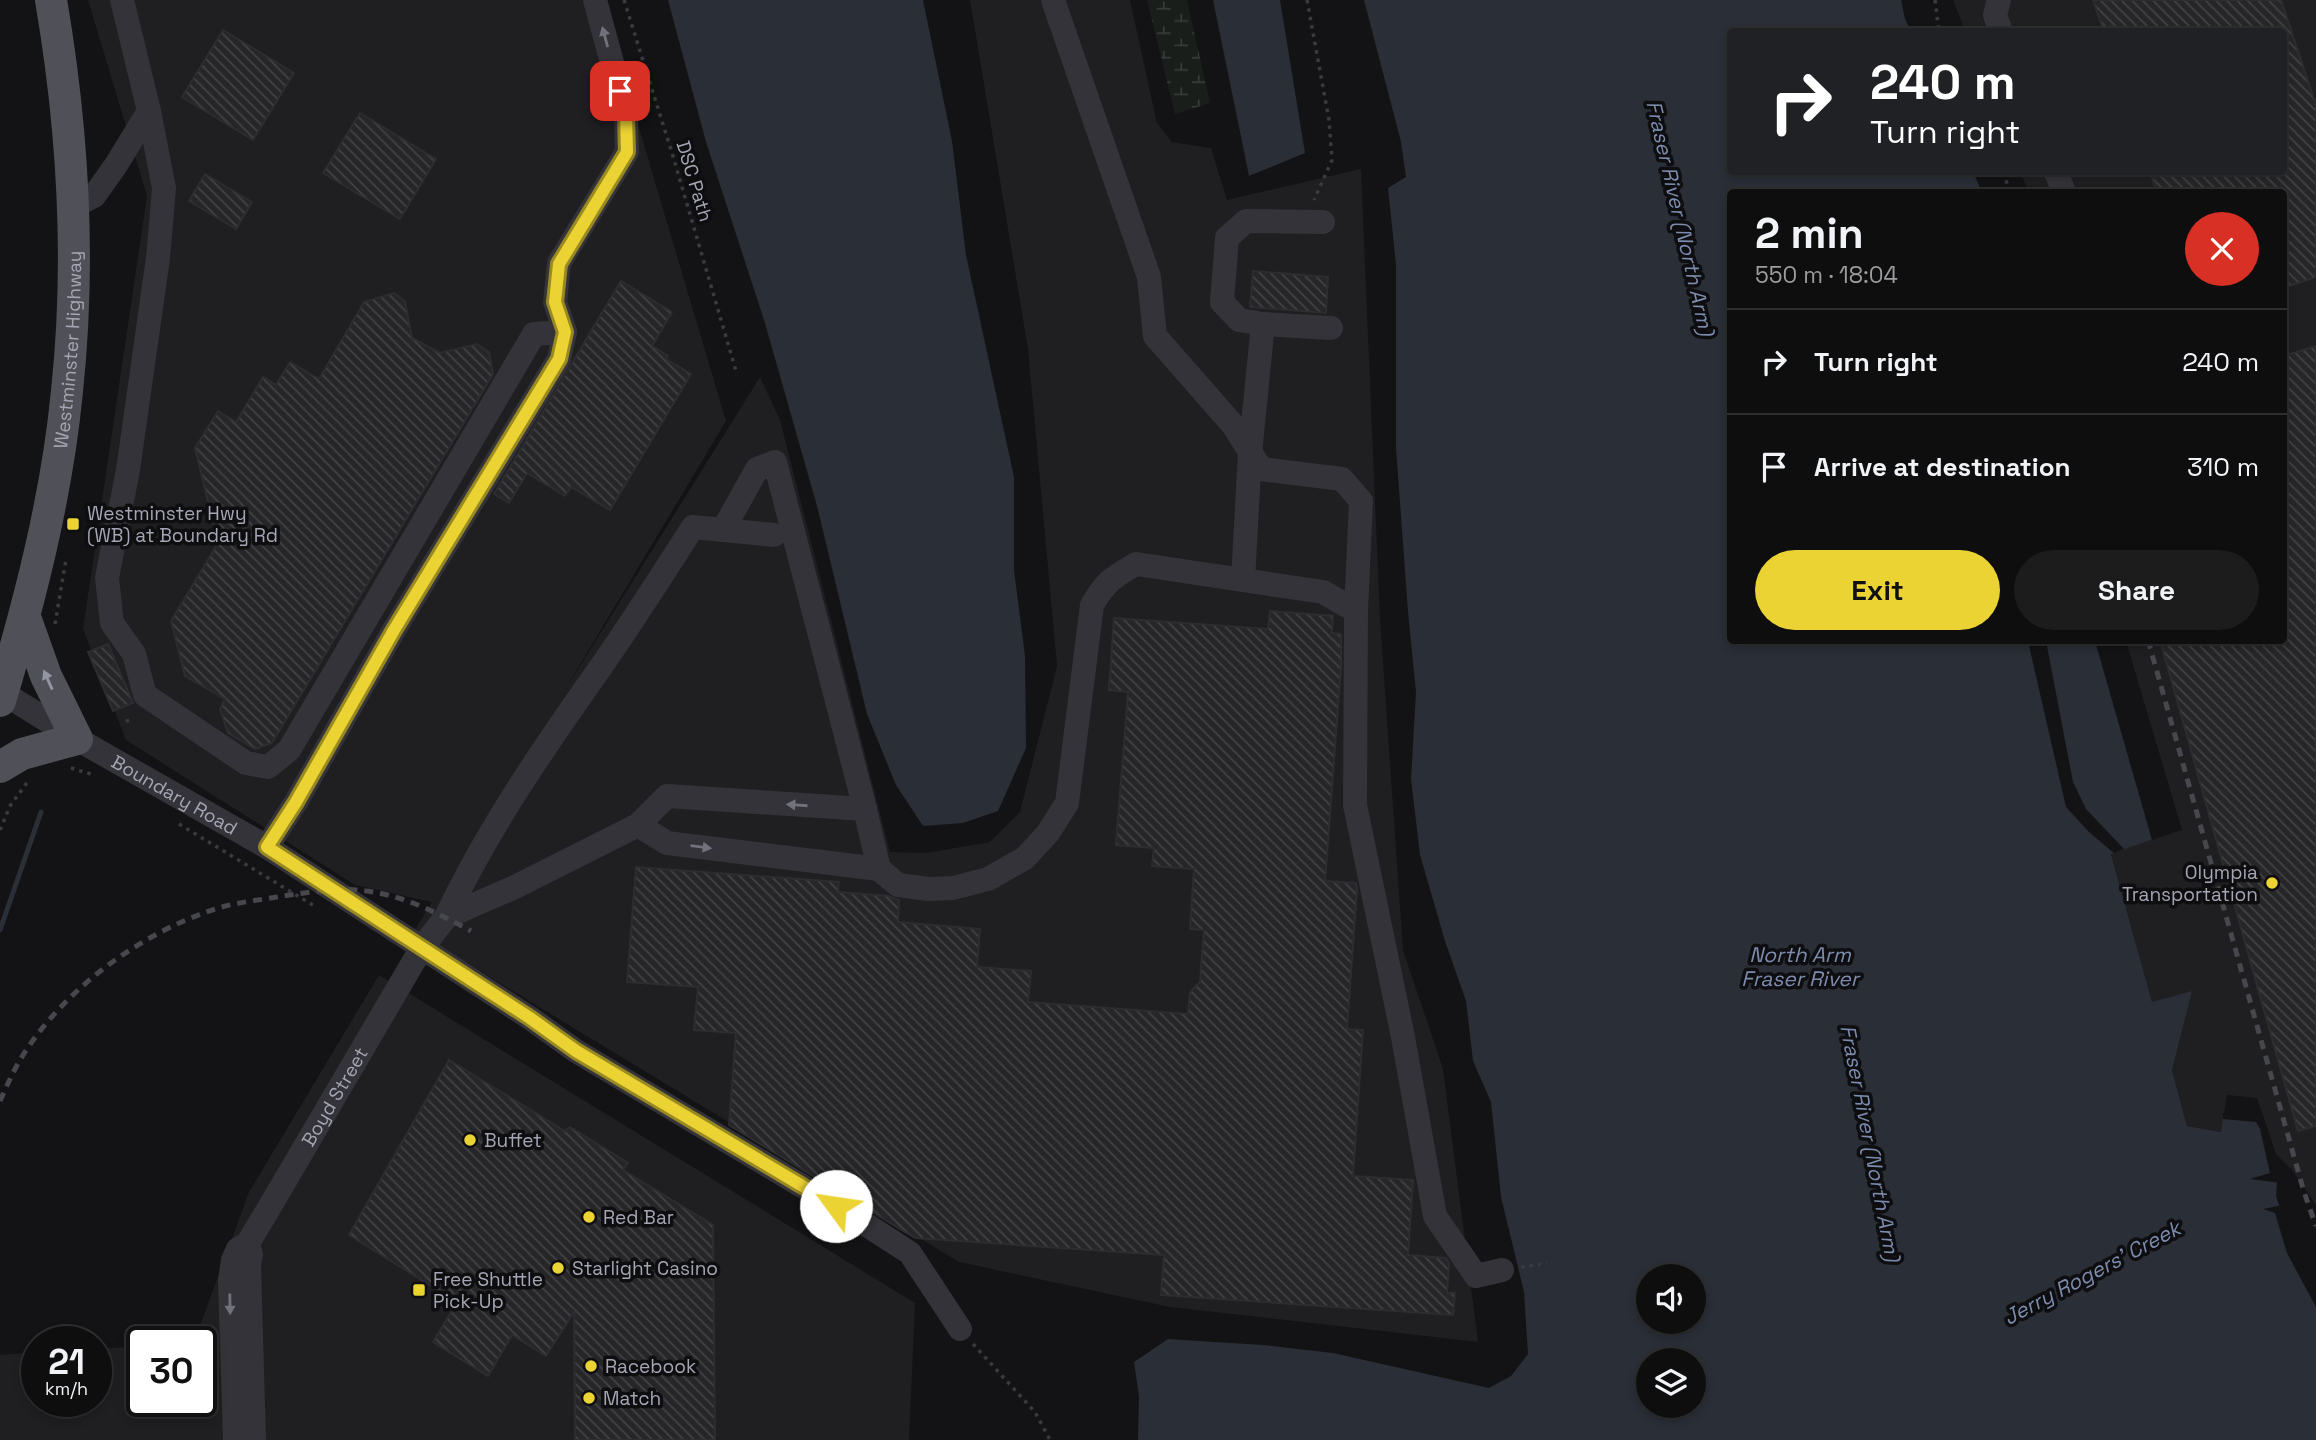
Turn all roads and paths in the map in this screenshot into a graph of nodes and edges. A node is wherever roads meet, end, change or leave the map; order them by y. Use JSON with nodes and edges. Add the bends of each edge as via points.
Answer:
{"nodes":[{"id":1,"x":51,"y":0,"type":"edge"},
{"id":2,"x":122,"y":0,"type":"edge"},
{"id":3,"x":595,"y":0,"type":"edge"},
{"id":4,"x":624,"y":0,"type":"edge"},
{"id":5,"x":1053,"y":0,"type":"edge"},
{"id":6,"x":1307,"y":0,"type":"edge"},
{"id":7,"x":1935,"y":0,"type":"edge"},
{"id":8,"x":1999,"y":0,"type":"edge"},
{"id":9,"x":1938,"y":28,"type":"edge"},
{"id":10,"x":2000,"y":28,"type":"edge"},
{"id":11,"x":149,"y":111,"type":"junction"},
{"id":12,"x":74,"y":206,"type":"junction"},
{"id":13,"x":1314,"y":222,"type":"joint"},
{"id":14,"x":1263,"y":324,"type":"junction"},
{"id":15,"x":1331,"y":328,"type":"dead end"},
{"id":16,"x":565,"y":332,"type":"junction"},
{"id":17,"x":736,"y":372,"type":"dead end"},
{"id":18,"x":1251,"y":453,"type":"junction"},
{"id":19,"x":723,"y":530,"type":"junction"},
{"id":20,"x":774,"y":535,"type":"dead end"},
{"id":21,"x":1243,"y":580,"type":"junction"},
{"id":22,"x":1356,"y":611,"type":"junction"},
{"id":23,"x":25,"y":617,"type":"junction"},
{"id":24,"x":1,"y":695,"type":"edge"},
{"id":25,"x":127,"y":719,"type":"dead end"},
{"id":26,"x":130,"y":726,"type":"dead end"},
{"id":27,"x":77,"y":739,"type":"junction"},
{"id":28,"x":0,"y":766,"type":"edge"},
{"id":29,"x":30,"y":778,"type":"dead end"},
{"id":30,"x":865,"y":809,"type":"junction"},
{"id":31,"x":638,"y":825,"type":"junction"},
{"id":32,"x":0,"y":830,"type":"edge"},
{"id":33,"x":267,"y":847,"type":"junction"},
{"id":34,"x":879,"y":869,"type":"junction"},
{"id":35,"x":446,"y":917,"type":"junction"},
{"id":36,"x":421,"y":949,"type":"junction"},
{"id":37,"x":248,"y":1243,"type":"junction"},
{"id":38,"x":1502,"y":1270,"type":"dead end"},
{"id":39,"x":960,"y":1329,"type":"joint"},
{"id":40,"x":235,"y":1440,"type":"edge"},
{"id":41,"x":254,"y":1440,"type":"edge"},
{"id":42,"x":1050,"y":1440,"type":"edge"}],
"edges":[{"from":1,"to":12,"type":"main road","name":"Westminster Highway","via":[[65,91]]},
{"from":2,"to":11,"type":"street"},
{"from":16,"to":3,"type":"street","one_way":true,"via":[[555,302],[559,264],[627,152],[626,114]]},
{"from":4,"to":17,"type":"path","name":"DSC Path"},
{"from":5,"to":18,"type":"street","via":[[1149,277],[1155,335],[1234,425]]},
{"from":6,"to":13,"type":"path","via":[[1332,160]]},
{"from":7,"to":9,"type":"path"},
{"from":8,"to":10,"type":"street","via":[[1995,15]]},
{"from":11,"to":12,"type":"street","via":[[94,196]]},
{"from":11,"to":16,"type":"street","via":[[164,188],[128,470],[107,578],[113,624],[134,654],[145,695],[246,763],[268,767],[289,750],[534,334]]},
{"from":12,"to":23,"type":"main road","name":"Westminster Highway","via":[[67,391]]},
{"from":13,"to":14,"type":"street","via":[[1246,221],[1227,238],[1222,302],[1239,320]]},
{"from":14,"to":15,"type":"street"},
{"from":14,"to":18,"type":"street"},
{"from":16,"to":33,"type":"street","via":[[559,359]]},
{"from":18,"to":21,"type":"street"},
{"from":18,"to":22,"type":"street","via":[[1261,469],[1342,479],[1361,501]]},
{"from":19,"to":20,"type":"street"},
{"from":19,"to":30,"type":"street","via":[[757,470],[775,462]]},
{"from":19,"to":35,"type":"street","name":"Boyd Street","via":[[693,527],[565,716],[467,873]]},
{"from":21,"to":22,"type":"street","via":[[1323,592]]},
{"from":21,"to":34,"type":"street","via":[[1136,564],[1105,584],[1092,606],[1067,803],[1048,833],[1025,858],[988,879],[953,888],[898,884]]},
{"from":22,"to":38,"type":"street","via":[[1355,805],[1435,1216],[1476,1276]]},
{"from":23,"to":24,"type":"main road","name":"Westminster Highway"},
{"from":27,"to":23,"type":"main road","one_way":true,"via":[[46,676]]},
{"from":24,"to":27,"type":"street","name":"Boundary Road"},
{"from":25,"to":26,"type":"path"},
{"from":27,"to":28,"type":"main road","via":[[22,754]]},
{"from":27,"to":33,"type":"street","name":"Boundary Road"},
{"from":29,"to":32,"type":"path"},
{"from":30,"to":31,"type":"street","one_way":true,"via":[[667,796]]},
{"from":30,"to":34,"type":"street"},
{"from":31,"to":34,"type":"street","one_way":true,"via":[[667,843]]},
{"from":31,"to":35,"type":"street"},
{"from":33,"to":36,"type":"street","name":"Boundary Road"},
{"from":35,"to":36,"type":"street","name":"Boyd Street"},
{"from":36,"to":37,"type":"street","name":"Boyd Street"},
{"from":36,"to":39,"type":"street","name":"Boundary Road","via":[[576,1051],[910,1253]]},
{"from":37,"to":40,"type":"street","name":"Boyd Street","one_way":true,"via":[[238,1249],[230,1281]]},
{"from":37,"to":41,"type":"street"},
{"from":39,"to":42,"type":"path","via":[[1035,1412]]}]}
